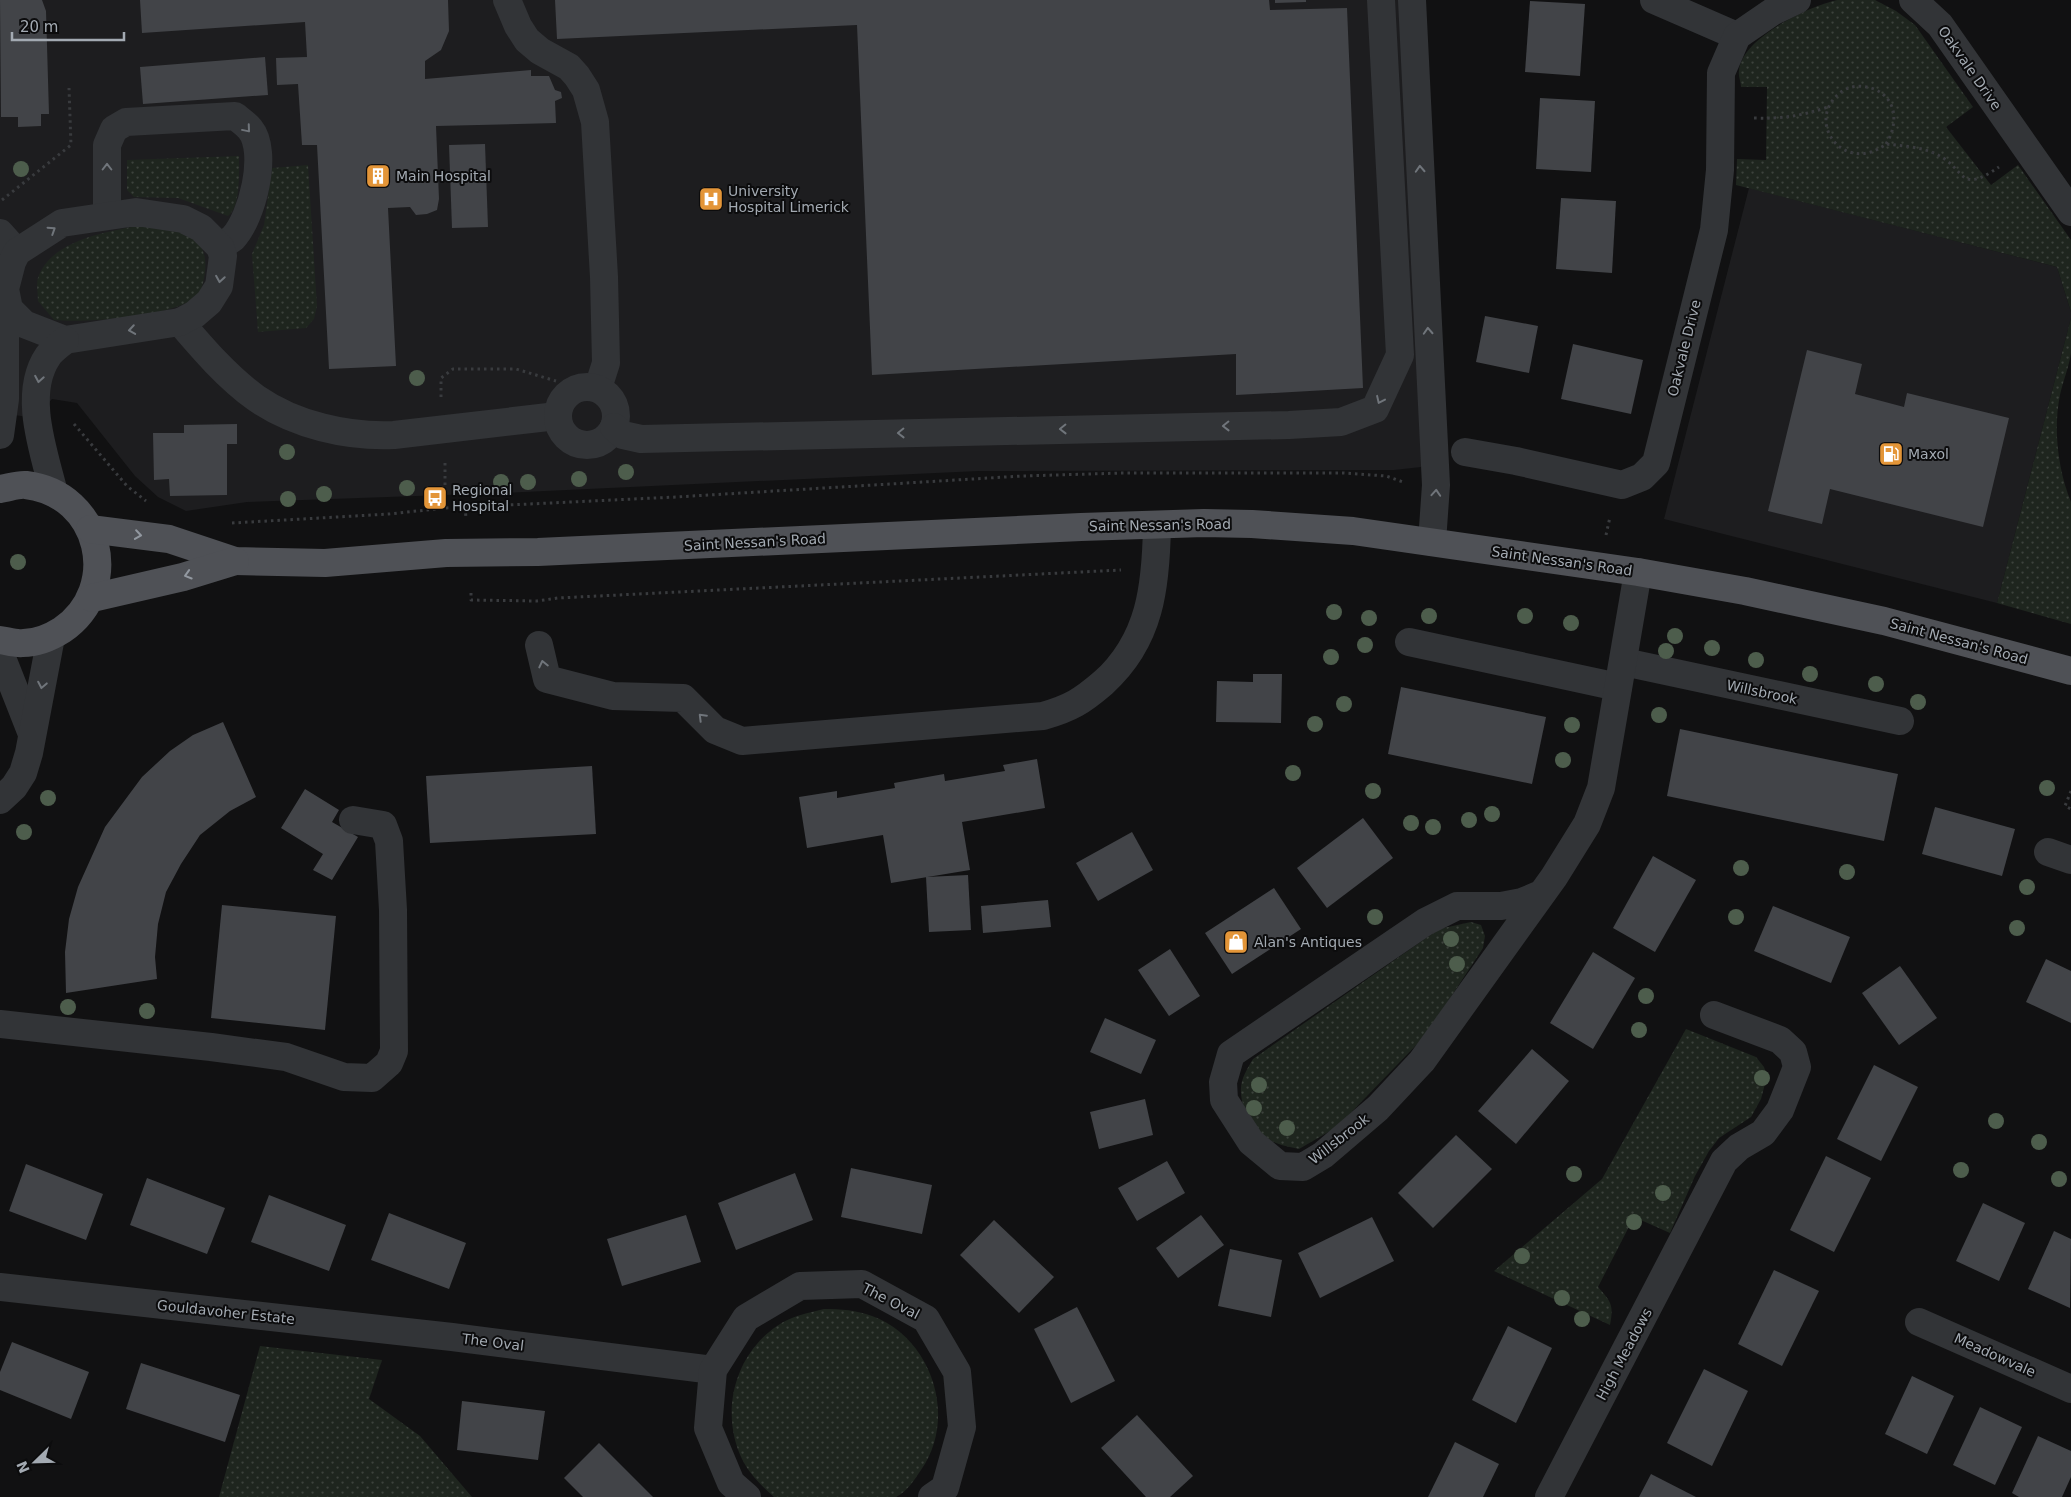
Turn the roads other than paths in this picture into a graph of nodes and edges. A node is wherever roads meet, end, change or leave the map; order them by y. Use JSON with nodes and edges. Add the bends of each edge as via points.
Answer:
{"nodes":[{"id":1,"x":507,"y":0,"type":"edge"},
{"id":2,"x":1381,"y":0,"type":"edge"},
{"id":3,"x":1412,"y":0,"type":"edge"},
{"id":4,"x":1654,"y":0,"type":"edge"},
{"id":5,"x":1797,"y":0,"type":"edge"},
{"id":6,"x":1915,"y":0,"type":"edge"},
{"id":7,"x":1737,"y":36,"type":"junction"},
{"id":8,"x":2071,"y":212,"type":"edge"},
{"id":9,"x":107,"y":215,"type":"junction"},
{"id":10,"x":8,"y":243,"type":"edge"},
{"id":11,"x":220,"y":247,"type":"junction"},
{"id":12,"x":9,"y":309,"type":"junction"},
{"id":13,"x":180,"y":322,"type":"junction"},
{"id":14,"x":65,"y":340,"type":"junction"},
{"id":15,"x":598,"y":388,"type":"junction"},
{"id":16,"x":557,"y":416,"type":"junction"},
{"id":17,"x":614,"y":427,"type":"junction"},
{"id":18,"x":0,"y":435,"type":"edge"},
{"id":19,"x":1465,"y":452,"type":"dead end"},
{"id":20,"x":0,"y":489,"type":"edge"},
{"id":21,"x":54,"y":493,"type":"junction"},
{"id":22,"x":1157,"y":525,"type":"junction"},
{"id":23,"x":90,"y":529,"type":"junction"},
{"id":24,"x":1432,"y":542,"type":"junction"},
{"id":25,"x":235,"y":561,"type":"junction"},
{"id":26,"x":1638,"y":572,"type":"junction"},
{"id":27,"x":92,"y":598,"type":"junction"},
{"id":28,"x":51,"y":637,"type":"junction"},
{"id":29,"x":0,"y":640,"type":"edge"},
{"id":30,"x":1409,"y":642,"type":"dead end"},
{"id":31,"x":539,"y":645,"type":"dead end"},
{"id":32,"x":0,"y":653,"type":"edge"},
{"id":33,"x":2071,"y":671,"type":"edge"},
{"id":34,"x":1621,"y":675,"type":"junction"},
{"id":35,"x":1900,"y":721,"type":"dead end"},
{"id":36,"x":32,"y":734,"type":"junction"},
{"id":37,"x":0,"y":800,"type":"edge"},
{"id":38,"x":353,"y":820,"type":"dead end"},
{"id":39,"x":1541,"y":894,"type":"junction"},
{"id":40,"x":1714,"y":1015,"type":"dead end"},
{"id":41,"x":0,"y":1024,"type":"edge"},
{"id":42,"x":0,"y":1287,"type":"edge"},
{"id":43,"x":1919,"y":1322,"type":"dead end"},
{"id":44,"x":452,"y":1337,"type":"joint"},
{"id":45,"x":713,"y":1370,"type":"junction"},
{"id":46,"x":2071,"y":1389,"type":"edge"},
{"id":47,"x":947,"y":1494,"type":"edge"},
{"id":48,"x":747,"y":1497,"type":"edge"},
{"id":49,"x":1549,"y":1497,"type":"edge"}],
"edges":[{"from":1,"to":15,"type":"street","via":[[527,40],[540,52],[569,67],[577,76],[586,90],[595,122],[606,362]]},
{"from":2,"to":17,"type":"street","one_way":true,"via":[[1400,355],[1375,409],[1341,422],[641,439],[623,435]]},
{"from":24,"to":3,"type":"street","one_way":true,"via":[[1436,485]]},
{"from":4,"to":7,"type":"street"},
{"from":5,"to":7,"type":"street","via":[[1772,12]]},
{"from":6,"to":8,"type":"street","name":"Oakvale Drive","via":[[1940,25]]},
{"from":7,"to":19,"type":"street","name":"Oakvale Drive","via":[[1721,73],[1720,170],[1714,230],[1656,463],[1642,477],[1622,485]]},
{"from":10,"to":9,"type":"street","one_way":true,"via":[[62,223]]},
{"from":9,"to":11,"type":"street","via":[[136,212],[183,219],[201,228]]},
{"from":9,"to":11,"type":"street","one_way":true,"via":[[107,145],[114,129],[126,122],[235,116],[251,129],[257,145],[258,164],[254,194],[243,223],[233,238]]},
{"from":10,"to":12,"type":"street","via":[[12,262],[5,289]]},
{"from":11,"to":13,"type":"street","one_way":true,"via":[[223,256],[219,286],[209,302]]},
{"from":12,"to":14,"type":"street","via":[[24,324]]},
{"from":12,"to":18,"type":"street","via":[[5,328],[5,400]]},
{"from":13,"to":14,"type":"street","one_way":true},
{"from":13,"to":16,"type":"street","via":[[213,360],[256,398],[286,414],[328,428],[365,435],[394,435]]},
{"from":14,"to":21,"type":"street","one_way":true,"via":[[49,355],[39,374],[35,418]]},
{"from":15,"to":16,"type":"street","via":[[589,386],[571,391],[563,398]]},
{"from":15,"to":17,"type":"street","via":[[606,393],[616,409]]},
{"from":16,"to":17,"type":"street","via":[[564,435],[581,445],[601,442]]},
{"from":20,"to":21,"type":"main road","via":[[25,485]]},
{"from":21,"to":23,"type":"main road","via":[[75,507]]},
{"from":22,"to":24,"type":"main road","name":"Saint Nessan's Road","via":[[1252,524],[1353,531]]},
{"from":22,"to":25,"type":"main road","name":"Saint Nessan's Road","via":[[538,552],[446,553],[325,563]]},
{"from":22,"to":31,"type":"street","one_way":true,"via":[[1156,569],[1147,616],[1135,645],[1117,670],[1086,698],[1067,710],[1043,716],[742,741],[715,730],[683,698],[613,696],[547,679]]},
{"from":23,"to":25,"type":"main road","name":"Saint Nessan's Road","one_way":true,"via":[[169,540]]},
{"from":23,"to":27,"type":"main road","via":[[99,563]]},
{"from":24,"to":26,"type":"main road","name":"Saint Nessan's Road"},
{"from":25,"to":27,"type":"main road","name":"Saint Nessan's Road","one_way":true},
{"from":26,"to":33,"type":"main road","name":"Saint Nessan's Road","via":[[1884,621]]},
{"from":26,"to":34,"type":"street","name":"Willsbrook"},
{"from":27,"to":28,"type":"main road","via":[[76,620]]},
{"from":28,"to":29,"type":"main road","via":[[23,643]]},
{"from":28,"to":36,"type":"street","one_way":true},
{"from":30,"to":34,"type":"street","name":"Willsbrook"},
{"from":32,"to":36,"type":"street"},
{"from":34,"to":35,"type":"street","name":"Willsbrook"},
{"from":34,"to":39,"type":"street","name":"Willsbrook","via":[[1601,788],[1571,852]]},
{"from":36,"to":37,"type":"street","via":[[23,773]]},
{"from":38,"to":41,"type":"street","via":[[383,825],[389,841],[394,1051],[389,1063],[372,1078],[344,1078],[286,1057]]},
{"from":39,"to":39,"type":"street","name":"Willsbrook","via":[[1422,1061],[1378,1108],[1330,1149],[1303,1167],[1280,1166],[1251,1142],[1224,1100],[1223,1082],[1231,1054],[1425,922],[1457,906],[1501,906]]},
{"from":40,"to":49,"type":"street","name":"High Meadows","via":[[1780,1040],[1792,1052],[1797,1067],[1780,1110],[1762,1133],[1724,1161]]},
{"from":42,"to":44,"type":"street","name":"Gouldavoher Estate"},
{"from":43,"to":46,"type":"street","name":"Meadowvale"},
{"from":44,"to":45,"type":"street","name":"The Oval"},
{"from":45,"to":47,"type":"street","name":"The Oval","via":[[746,1318],[800,1286],[862,1284],[926,1319],[958,1372],[962,1427]]},
{"from":45,"to":48,"type":"street","name":"The Oval","via":[[708,1428],[731,1483]]}]}
